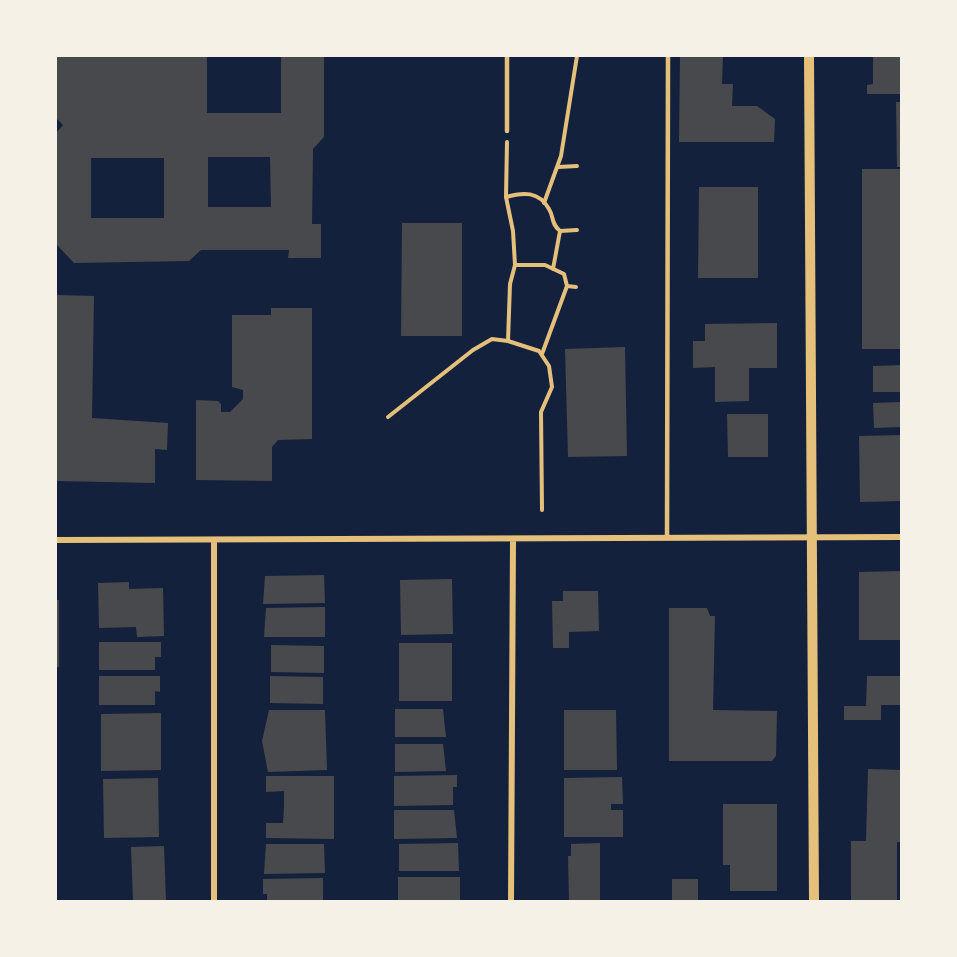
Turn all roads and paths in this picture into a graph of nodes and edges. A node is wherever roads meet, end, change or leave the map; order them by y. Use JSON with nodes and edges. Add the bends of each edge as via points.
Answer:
{"nodes":[{"id":1,"x":507,"y":56,"type":"edge"},
{"id":2,"x":577,"y":56,"type":"edge"},
{"id":3,"x":668,"y":56,"type":"edge"},
{"id":4,"x":809,"y":56,"type":"edge"},
{"id":5,"x":507,"y":131,"type":"joint"},
{"id":6,"x":577,"y":166,"type":"dead end"},
{"id":7,"x":558,"y":167,"type":"junction"},
{"id":8,"x":506,"y":197,"type":"junction"},
{"id":9,"x":544,"y":203,"type":"junction"},
{"id":10,"x":577,"y":230,"type":"dead end"},
{"id":11,"x":560,"y":231,"type":"junction"},
{"id":12,"x":515,"y":265,"type":"junction"},
{"id":13,"x":553,"y":269,"type":"junction"},
{"id":14,"x":567,"y":286,"type":"junction"},
{"id":15,"x":576,"y":287,"type":"dead end"},
{"id":16,"x":508,"y":341,"type":"junction"},
{"id":17,"x":542,"y":354,"type":"junction"},
{"id":18,"x":388,"y":417,"type":"dead end"},
{"id":19,"x":542,"y":510,"type":"dead end"},
{"id":20,"x":812,"y":537,"type":"junction"},
{"id":21,"x":902,"y":537,"type":"edge"},
{"id":22,"x":667,"y":538,"type":"junction"},
{"id":23,"x":56,"y":540,"type":"edge"},
{"id":24,"x":513,"y":540,"type":"junction"},
{"id":25,"x":214,"y":541,"type":"junction"},
{"id":26,"x":214,"y":902,"type":"edge"},
{"id":27,"x":511,"y":902,"type":"edge"},
{"id":28,"x":814,"y":902,"type":"edge"}],
"edges":[{"from":1,"to":5,"type":"lane"},
{"from":2,"to":7,"type":"path"},
{"from":3,"to":22,"type":"lane"},
{"from":4,"to":20,"type":"street"},
{"from":5,"to":8,"type":"path"},
{"from":6,"to":7,"type":"path"},
{"from":7,"to":9,"type":"path"},
{"from":8,"to":9,"type":"path","via":[[523,192],[538,196]]},
{"from":8,"to":12,"type":"path"},
{"from":9,"to":11,"type":"path"},
{"from":10,"to":11,"type":"path"},
{"from":11,"to":13,"type":"path"},
{"from":12,"to":13,"type":"path","via":[[545,265]]},
{"from":12,"to":16,"type":"path","via":[[510,284]]},
{"from":13,"to":14,"type":"path","via":[[564,274]]},
{"from":14,"to":15,"type":"path"},
{"from":14,"to":17,"type":"path"},
{"from":16,"to":17,"type":"path"},
{"from":16,"to":18,"type":"path","via":[[492,339],[473,350]]},
{"from":17,"to":19,"type":"path","via":[[549,366],[552,387],[542,412]]},
{"from":20,"to":21,"type":"street"},
{"from":20,"to":22,"type":"street"},
{"from":20,"to":28,"type":"street"},
{"from":22,"to":24,"type":"street"},
{"from":23,"to":25,"type":"street"},
{"from":24,"to":25,"type":"street"},
{"from":24,"to":27,"type":"street"},
{"from":25,"to":26,"type":"street"}]}
